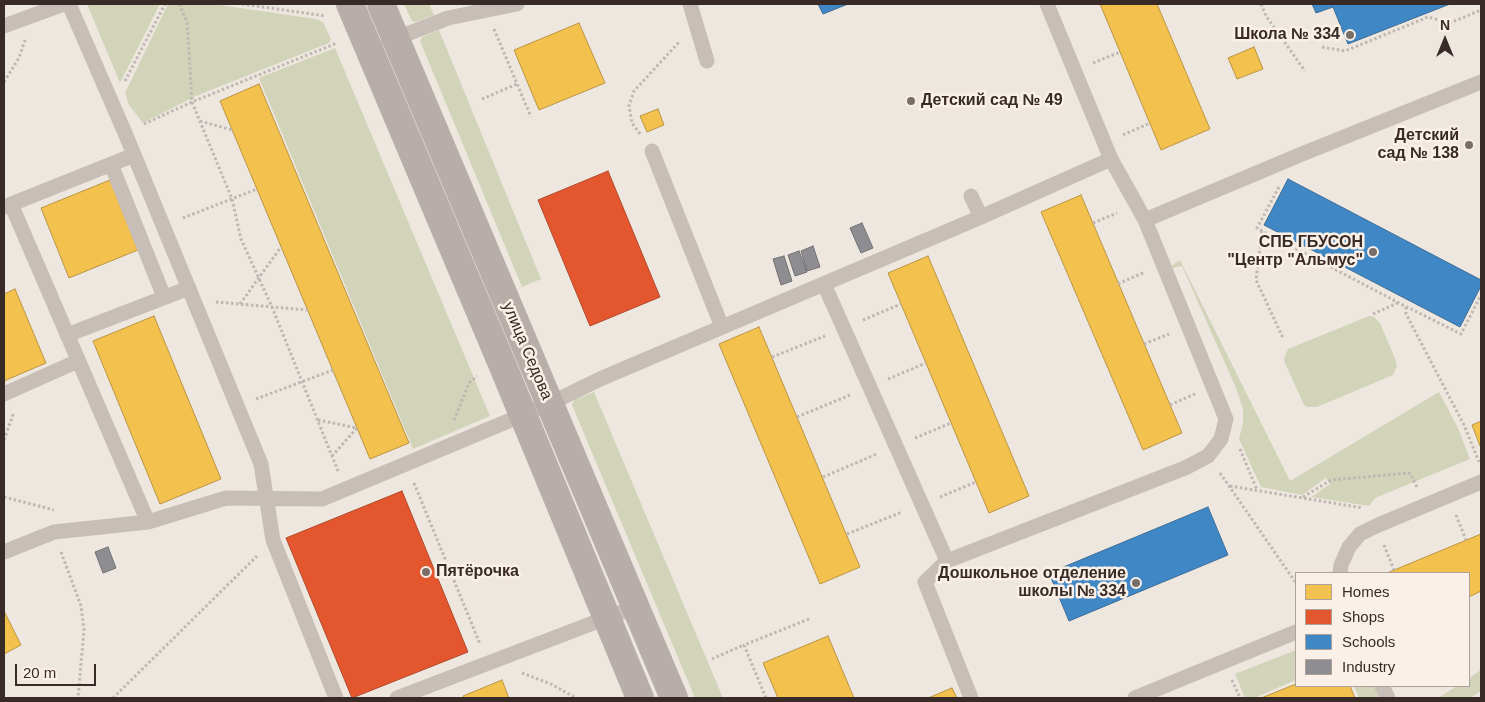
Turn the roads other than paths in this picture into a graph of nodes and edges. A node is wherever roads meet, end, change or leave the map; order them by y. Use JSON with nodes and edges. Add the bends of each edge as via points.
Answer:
{"nodes":[{"id":1,"x":64,"y":4,"type":"edge"},
{"id":2,"x":69,"y":4,"type":"edge"},
{"id":3,"x":381,"y":4,"type":"edge"},
{"id":4,"x":517,"y":4,"type":"edge"},
{"id":5,"x":690,"y":4,"type":"edge"},
{"id":6,"x":1048,"y":4,"type":"edge"},
{"id":7,"x":339,"y":10,"type":"edge"},
{"id":8,"x":4,"y":26,"type":"edge"},
{"id":9,"x":396,"y":38,"type":"junction"},
{"id":10,"x":369,"y":49,"type":"junction"},
{"id":11,"x":707,"y":60,"type":"dead end"},
{"id":12,"x":1481,"y":82,"type":"edge"},
{"id":13,"x":652,"y":151,"type":"road end"},
{"id":14,"x":134,"y":155,"type":"junction"},
{"id":15,"x":1111,"y":159,"type":"junction"},
{"id":16,"x":111,"y":164,"type":"junction"},
{"id":17,"x":971,"y":196,"type":"dead end"},
{"id":18,"x":7,"y":205,"type":"edge"},
{"id":19,"x":981,"y":217,"type":"junction"},
{"id":20,"x":1145,"y":220,"type":"junction"},
{"id":21,"x":824,"y":284,"type":"junction"},
{"id":22,"x":192,"y":294,"type":"junction"},
{"id":23,"x":164,"y":297,"type":"junction"},
{"id":24,"x":722,"y":327,"type":"junction"},
{"id":25,"x":67,"y":335,"type":"junction"},
{"id":26,"x":78,"y":361,"type":"junction"},
{"id":27,"x":4,"y":394,"type":"edge"},
{"id":28,"x":549,"y":404,"type":"junction"},
{"id":29,"x":524,"y":415,"type":"junction"},
{"id":30,"x":1481,"y":482,"type":"edge"},
{"id":31,"x":266,"y":498,"type":"junction"},
{"id":32,"x":148,"y":522,"type":"junction"},
{"id":33,"x":4,"y":552,"type":"edge"},
{"id":34,"x":947,"y":560,"type":"junction"},
{"id":35,"x":1340,"y":572,"type":"edge"},
{"id":36,"x":635,"y":607,"type":"junction"},
{"id":37,"x":607,"y":618,"type":"junction"},
{"id":38,"x":1295,"y":632,"type":"edge"},
{"id":39,"x":336,"y":698,"type":"edge"},
{"id":40,"x":401,"y":698,"type":"edge"},
{"id":41,"x":640,"y":698,"type":"edge"},
{"id":42,"x":674,"y":698,"type":"edge"},
{"id":43,"x":971,"y":698,"type":"edge"},
{"id":44,"x":1135,"y":698,"type":"edge"}],
"edges":[{"from":1,"to":8,"type":"lane"},
{"from":2,"to":14,"type":"lane"},
{"from":3,"to":9,"type":"main road","name":"улица Седова"},
{"from":4,"to":9,"type":"lane","via":[[448,18]]},
{"from":5,"to":11,"type":"lane"},
{"from":6,"to":15,"type":"lane"},
{"from":7,"to":10,"type":"main road","name":"улица Седова"},
{"from":9,"to":10,"type":"lane"},
{"from":9,"to":28,"type":"main road","name":"улица Седова"},
{"from":10,"to":29,"type":"main road","name":"улица Седова"},
{"from":12,"to":20,"type":"lane"},
{"from":13,"to":24,"type":"lane"},
{"from":14,"to":16,"type":"lane"},
{"from":14,"to":22,"type":"lane"},
{"from":15,"to":19,"type":"lane"},
{"from":15,"to":20,"type":"lane"},
{"from":16,"to":18,"type":"lane"},
{"from":16,"to":23,"type":"lane"},
{"from":17,"to":19,"type":"lane"},
{"from":18,"to":25,"type":"lane"},
{"from":19,"to":21,"type":"lane"},
{"from":20,"to":34,"type":"lane","via":[[1226,419],[1221,439],[1208,456],[1185,468]]},
{"from":21,"to":24,"type":"lane"},
{"from":21,"to":34,"type":"lane"},
{"from":22,"to":23,"type":"lane"},
{"from":22,"to":31,"type":"lane","via":[[261,464]]},
{"from":23,"to":25,"type":"lane"},
{"from":24,"to":28,"type":"lane"},
{"from":25,"to":26,"type":"lane"},
{"from":26,"to":27,"type":"lane"},
{"from":26,"to":32,"type":"lane"},
{"from":28,"to":29,"type":"lane"},
{"from":28,"to":36,"type":"main road","name":"улица Седова"},
{"from":29,"to":31,"type":"lane","via":[[322,499]]},
{"from":29,"to":37,"type":"main road","name":"улица Седова"},
{"from":30,"to":35,"type":"lane","via":[[1360,534],[1349,547]]},
{"from":31,"to":32,"type":"lane","via":[[226,498]]},
{"from":31,"to":39,"type":"lane","via":[[273,540]]},
{"from":32,"to":33,"type":"lane","via":[[54,532]]},
{"from":34,"to":43,"type":"lane","via":[[925,582]]},
{"from":36,"to":37,"type":"lane"},
{"from":36,"to":42,"type":"main road","name":"улица Седова"},
{"from":37,"to":40,"type":"lane"},
{"from":37,"to":41,"type":"main road","name":"улица Седова"},
{"from":38,"to":44,"type":"lane"}]}
